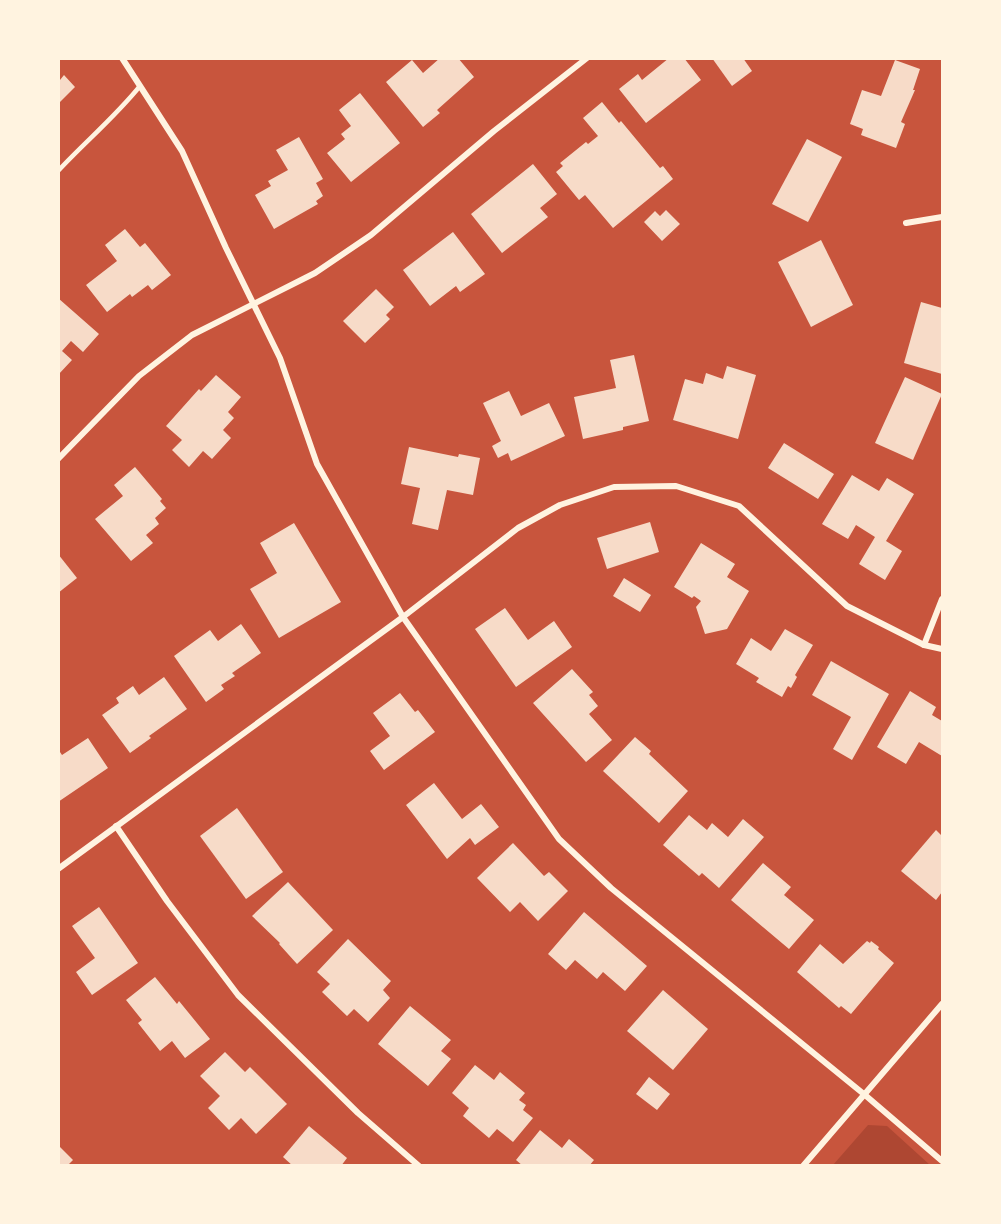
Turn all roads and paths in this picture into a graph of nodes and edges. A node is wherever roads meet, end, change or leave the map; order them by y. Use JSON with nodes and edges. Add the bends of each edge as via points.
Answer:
{"nodes":[{"id":1,"x":122,"y":58,"type":"edge"},
{"id":2,"x":587,"y":58,"type":"edge"},
{"id":3,"x":140,"y":86,"type":"junction"},
{"id":4,"x":58,"y":171,"type":"edge"},
{"id":5,"x":942,"y":217,"type":"edge"},
{"id":6,"x":906,"y":223,"type":"dead end"},
{"id":7,"x":253,"y":304,"type":"junction"},
{"id":8,"x":58,"y":459,"type":"edge"},
{"id":9,"x":942,"y":599,"type":"edge"},
{"id":10,"x":403,"y":617,"type":"junction"},
{"id":11,"x":924,"y":645,"type":"junction"},
{"id":12,"x":942,"y":649,"type":"edge"},
{"id":13,"x":116,"y":826,"type":"junction"},
{"id":14,"x":58,"y":869,"type":"edge"},
{"id":15,"x":942,"y":1004,"type":"edge"},
{"id":16,"x":865,"y":1095,"type":"junction"},
{"id":17,"x":942,"y":1161,"type":"edge"},
{"id":18,"x":419,"y":1166,"type":"edge"},
{"id":19,"x":803,"y":1166,"type":"edge"}],
"edges":[{"from":1,"to":3,"type":"street"},
{"from":2,"to":7,"type":"street","via":[[371,235],[315,273]]},
{"from":3,"to":4,"type":"lane"},
{"from":3,"to":7,"type":"street","via":[[182,151]]},
{"from":5,"to":6,"type":"street"},
{"from":7,"to":8,"type":"street","via":[[192,335],[139,376]]},
{"from":7,"to":10,"type":"street","via":[[280,358],[317,464]]},
{"from":9,"to":11,"type":"street"},
{"from":10,"to":11,"type":"street","via":[[518,528],[560,505],[614,488],[676,486],[740,506],[847,606]]},
{"from":10,"to":13,"type":"street"},
{"from":10,"to":16,"type":"street","via":[[559,839],[611,888]]},
{"from":11,"to":12,"type":"street"},
{"from":13,"to":14,"type":"street"},
{"from":13,"to":18,"type":"street","via":[[166,901],[238,995],[358,1113]]},
{"from":15,"to":16,"type":"street"},
{"from":16,"to":17,"type":"street"},
{"from":16,"to":19,"type":"street"}]}
